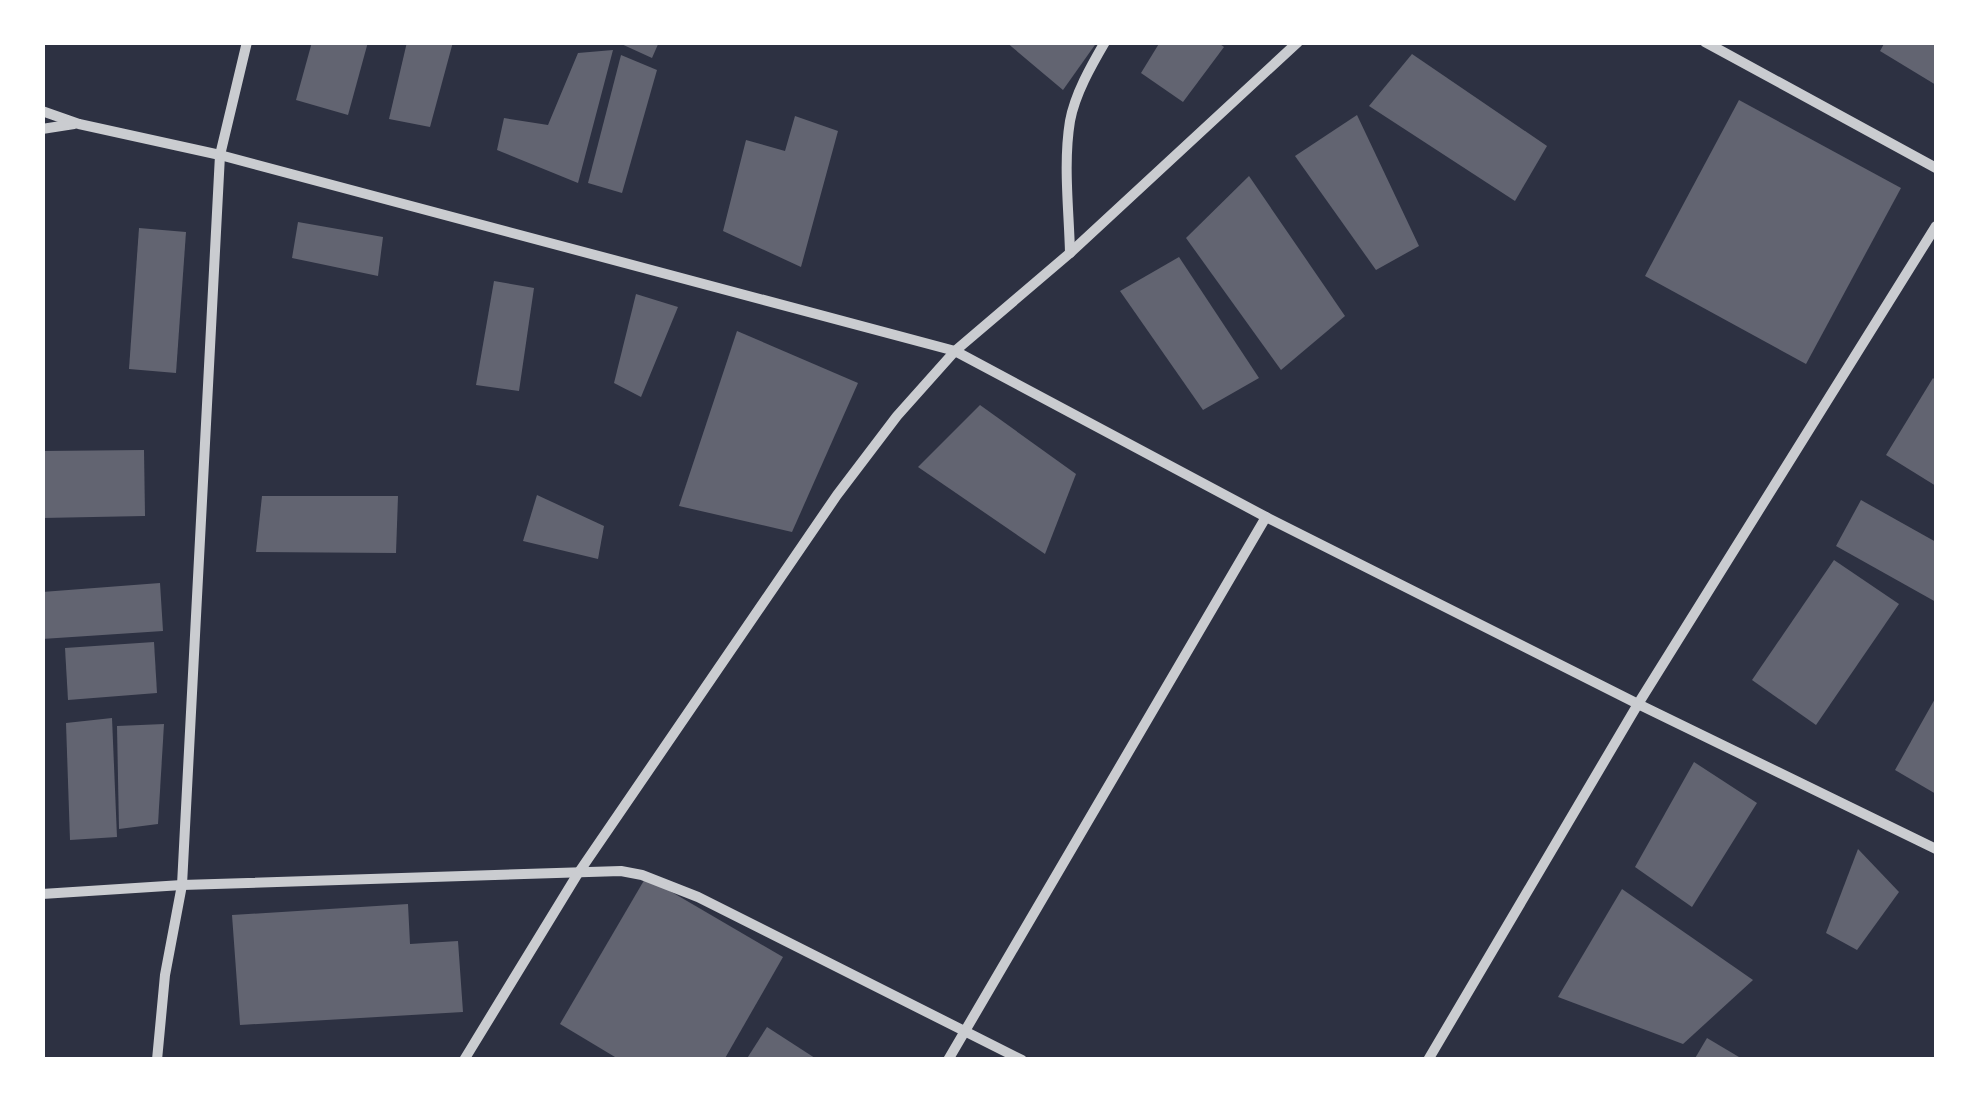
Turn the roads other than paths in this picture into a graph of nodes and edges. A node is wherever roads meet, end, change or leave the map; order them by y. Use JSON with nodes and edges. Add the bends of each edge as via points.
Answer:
{"nodes":[{"id":1,"x":248,"y":42,"type":"edge"},
{"id":2,"x":1104,"y":42,"type":"edge"},
{"id":3,"x":1298,"y":42,"type":"edge"},
{"id":4,"x":1705,"y":42,"type":"edge"},
{"id":5,"x":42,"y":111,"type":"edge"},
{"id":6,"x":80,"y":124,"type":"junction"},
{"id":7,"x":42,"y":129,"type":"edge"},
{"id":8,"x":220,"y":156,"type":"junction"},
{"id":9,"x":1936,"y":168,"type":"edge"},
{"id":10,"x":1936,"y":226,"type":"edge"},
{"id":11,"x":1070,"y":253,"type":"junction"},
{"id":12,"x":955,"y":351,"type":"junction"},
{"id":13,"x":1266,"y":517,"type":"junction"},
{"id":14,"x":1638,"y":704,"type":"junction"},
{"id":15,"x":1936,"y":848,"type":"edge"},
{"id":16,"x":577,"y":875,"type":"junction"},
{"id":17,"x":182,"y":886,"type":"junction"},
{"id":18,"x":42,"y":894,"type":"edge"},
{"id":19,"x":965,"y":1032,"type":"junction"},
{"id":20,"x":157,"y":1060,"type":"edge"},
{"id":21,"x":464,"y":1060,"type":"edge"},
{"id":22,"x":948,"y":1060,"type":"edge"},
{"id":23,"x":1022,"y":1060,"type":"edge"},
{"id":24,"x":1428,"y":1060,"type":"edge"}],
"edges":[{"from":1,"to":8,"type":"street"},
{"from":2,"to":11,"type":"street","via":[[1071,118]]},
{"from":3,"to":11,"type":"street"},
{"from":4,"to":9,"type":"street"},
{"from":5,"to":6,"type":"street"},
{"from":6,"to":7,"type":"street"},
{"from":6,"to":8,"type":"street"},
{"from":8,"to":12,"type":"street"},
{"from":8,"to":17,"type":"street"},
{"from":10,"to":14,"type":"street"},
{"from":11,"to":12,"type":"street"},
{"from":12,"to":13,"type":"street"},
{"from":12,"to":16,"type":"street","via":[[837,495]]},
{"from":13,"to":14,"type":"street"},
{"from":13,"to":19,"type":"street"},
{"from":14,"to":15,"type":"street"},
{"from":14,"to":24,"type":"street"},
{"from":16,"to":17,"type":"street"},
{"from":16,"to":19,"type":"street","via":[[642,874]]},
{"from":16,"to":21,"type":"street"},
{"from":17,"to":18,"type":"street"},
{"from":17,"to":20,"type":"street"},
{"from":19,"to":22,"type":"street"},
{"from":19,"to":23,"type":"street"}]}
